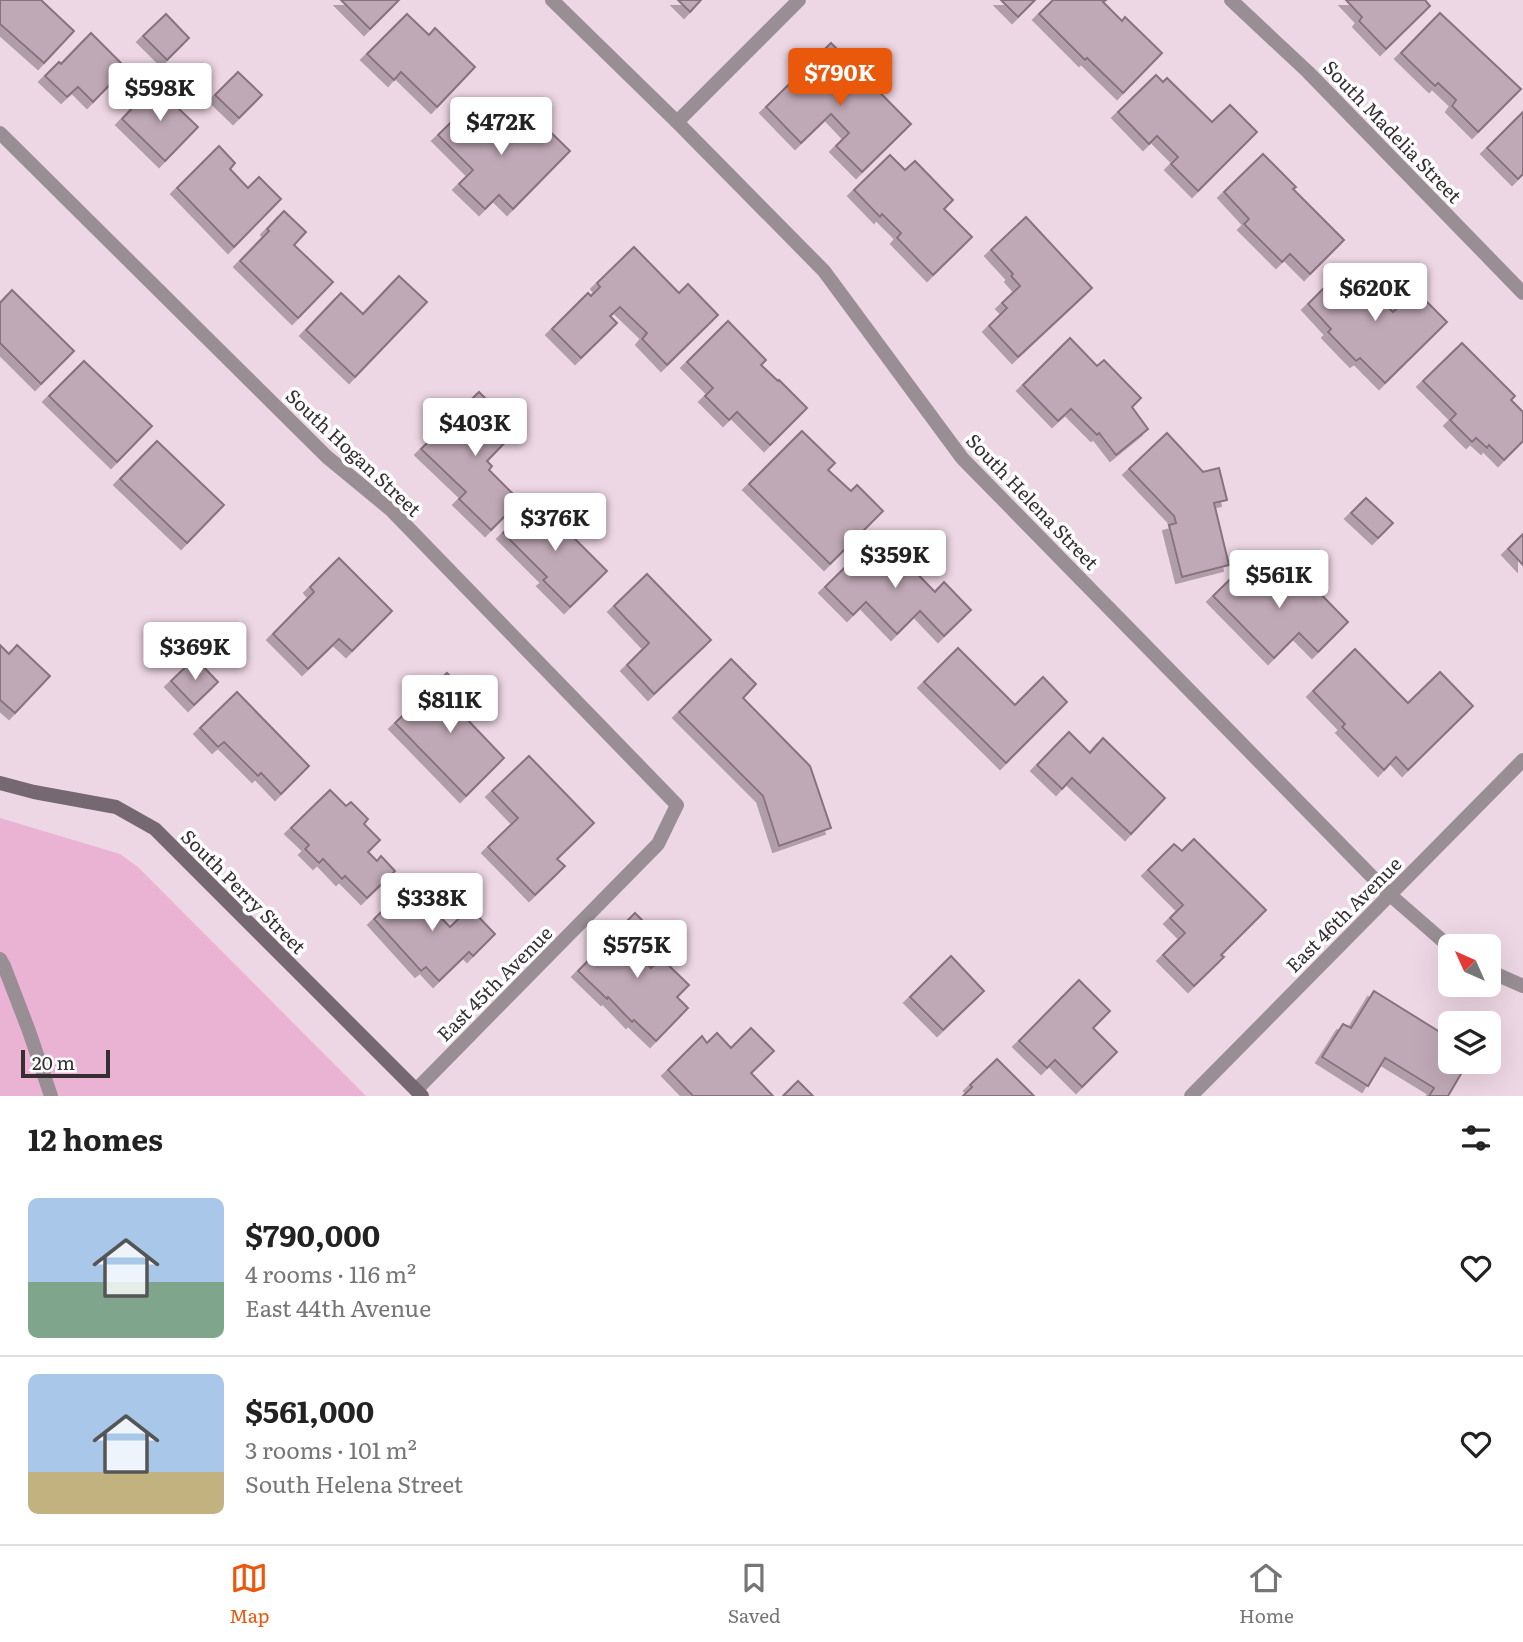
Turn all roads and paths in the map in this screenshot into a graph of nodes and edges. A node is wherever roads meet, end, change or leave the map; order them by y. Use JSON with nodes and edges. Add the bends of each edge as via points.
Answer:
{"nodes":[{"id":1,"x":552,"y":0,"type":"edge"},
{"id":2,"x":799,"y":0,"type":"edge"},
{"id":3,"x":1231,"y":0,"type":"edge"},
{"id":4,"x":677,"y":122,"type":"junction"},
{"id":5,"x":0,"y":133,"type":"edge"},
{"id":6,"x":1523,"y":293,"type":"edge"},
{"id":7,"x":1523,"y":760,"type":"edge"},
{"id":8,"x":0,"y":783,"type":"edge"},
{"id":9,"x":677,"y":805,"type":"joint"},
{"id":10,"x":1390,"y":894,"type":"junction"},
{"id":11,"x":1438,"y":936,"type":"edge"},
{"id":12,"x":0,"y":958,"type":"edge"},
{"id":13,"x":1502,"y":977,"type":"edge"},
{"id":14,"x":1523,"y":986,"type":"edge"},
{"id":15,"x":419,"y":1093,"type":"edge"},
{"id":16,"x":51,"y":1096,"type":"edge"},
{"id":17,"x":1191,"y":1096,"type":"edge"}],
"edges":[{"from":1,"to":4,"type":"street","name":"South Helena Street"},
{"from":2,"to":4,"type":"street"},
{"from":3,"to":6,"type":"street","name":"South Madelia Street","via":[[1308,72]]},
{"from":4,"to":10,"type":"street","name":"South Helena Street","via":[[824,271],[962,458]]},
{"from":5,"to":9,"type":"street","name":"South Hogan Street","via":[[327,457],[390,509]]},
{"from":7,"to":10,"type":"street","name":"East 46th Avenue"},
{"from":8,"to":15,"type":"street","name":"South Perry Street","via":[[116,807],[155,830]]},
{"from":9,"to":15,"type":"street","name":"East 45th Avenue","via":[[658,844]]},
{"from":10,"to":11,"type":"street","name":"South Helena Street"},
{"from":10,"to":17,"type":"street","name":"East 46th Avenue"},
{"from":12,"to":16,"type":"street"},
{"from":13,"to":14,"type":"street"}]}
